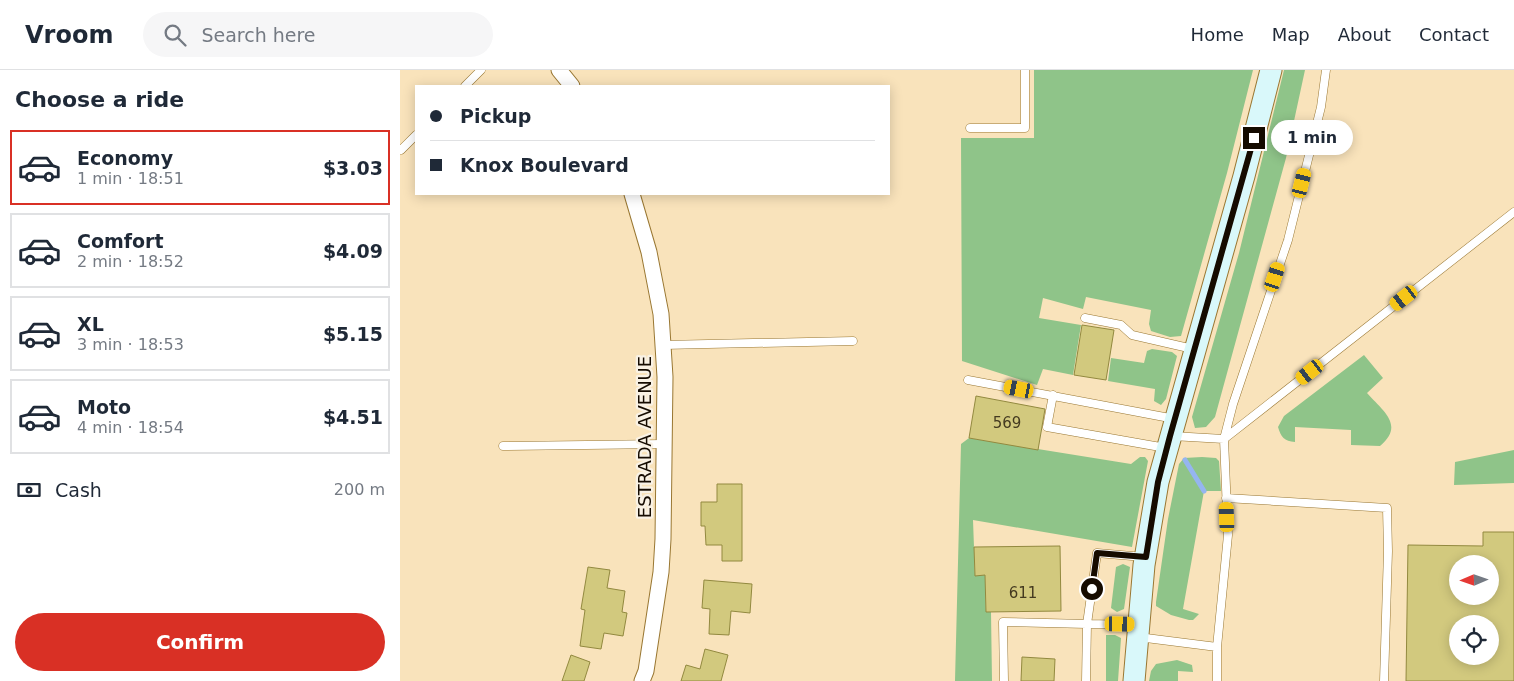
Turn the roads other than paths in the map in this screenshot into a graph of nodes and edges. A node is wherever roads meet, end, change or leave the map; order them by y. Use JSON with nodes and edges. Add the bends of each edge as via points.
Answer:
{"nodes":[{"id":1,"x":481,"y":70,"type":"edge"},
{"id":2,"x":559,"y":70,"type":"edge"},
{"id":3,"x":1026,"y":70,"type":"edge"},
{"id":4,"x":1271,"y":70,"type":"edge"},
{"id":5,"x":1326,"y":70,"type":"edge"},
{"id":6,"x":466,"y":85,"type":"edge"},
{"id":7,"x":571,"y":85,"type":"edge"},
{"id":8,"x":970,"y":128,"type":"dead end"},
{"id":9,"x":415,"y":136,"type":"edge"},
{"id":10,"x":401,"y":150,"type":"edge"},
{"id":11,"x":632,"y":195,"type":"edge"},
{"id":12,"x":1514,"y":212,"type":"edge"},
{"id":13,"x":1085,"y":318,"type":"dead end"},
{"id":14,"x":853,"y":341,"type":"dead end"},
{"id":15,"x":663,"y":345,"type":"junction"},
{"id":16,"x":1195,"y":349,"type":"junction"},
{"id":17,"x":968,"y":380,"type":"dead end"},
{"id":18,"x":1052,"y":396,"type":"junction"},
{"id":19,"x":1171,"y":434,"type":"junction"},
{"id":20,"x":1224,"y":439,"type":"junction"},
{"id":21,"x":664,"y":444,"type":"junction"},
{"id":22,"x":503,"y":446,"type":"dead end"},
{"id":23,"x":1226,"y":498,"type":"junction"},
{"id":24,"x":1146,"y":557,"type":"junction"},
{"id":25,"x":1087,"y":624,"type":"junction"},
{"id":26,"x":1137,"y":631,"type":"junction"},
{"id":27,"x":1217,"y":647,"type":"junction"},
{"id":28,"x":642,"y":681,"type":"edge"},
{"id":29,"x":1004,"y":681,"type":"edge"},
{"id":30,"x":1086,"y":681,"type":"edge"},
{"id":31,"x":1134,"y":681,"type":"edge"},
{"id":32,"x":1216,"y":681,"type":"edge"},
{"id":33,"x":1384,"y":681,"type":"edge"}],
"edges":[{"from":1,"to":6,"type":"lane"},
{"from":2,"to":7,"type":"street"},
{"from":3,"to":8,"type":"lane","via":[[1025,128]]},
{"from":4,"to":16,"type":"main road"},
{"from":5,"to":20,"type":"lane","via":[[1321,107],[1288,240]]},
{"from":9,"to":10,"type":"lane"},
{"from":11,"to":15,"type":"street","name":"ESTRADA AVENUE","via":[[649,252],[661,314]]},
{"from":12,"to":20,"type":"lane"},
{"from":13,"to":16,"type":"lane","via":[[1121,325],[1132,335]]},
{"from":14,"to":15,"type":"lane"},
{"from":15,"to":21,"type":"street","name":"ESTRADA AVENUE"},
{"from":16,"to":19,"type":"main road"},
{"from":17,"to":18,"type":"lane"},
{"from":18,"to":19,"type":"lane"},
{"from":18,"to":19,"type":"lane","via":[[1047,427]]},
{"from":19,"to":20,"type":"lane"},
{"from":19,"to":24,"type":"main road","via":[[1158,482]]},
{"from":20,"to":23,"type":"lane"},
{"from":21,"to":22,"type":"lane"},
{"from":21,"to":28,"type":"street","name":"ESTRADA AVENUE","via":[[661,572]]},
{"from":23,"to":27,"type":"lane","via":[[1228,535]]},
{"from":23,"to":33,"type":"lane","via":[[1387,508]]},
{"from":24,"to":25,"type":"lane","via":[[1097,553]]},
{"from":24,"to":26,"type":"main road"},
{"from":25,"to":26,"type":"lane"},
{"from":25,"to":29,"type":"lane","via":[[1003,622]]},
{"from":25,"to":30,"type":"lane"},
{"from":26,"to":27,"type":"lane"},
{"from":26,"to":31,"type":"main road"},
{"from":27,"to":32,"type":"lane"}]}
